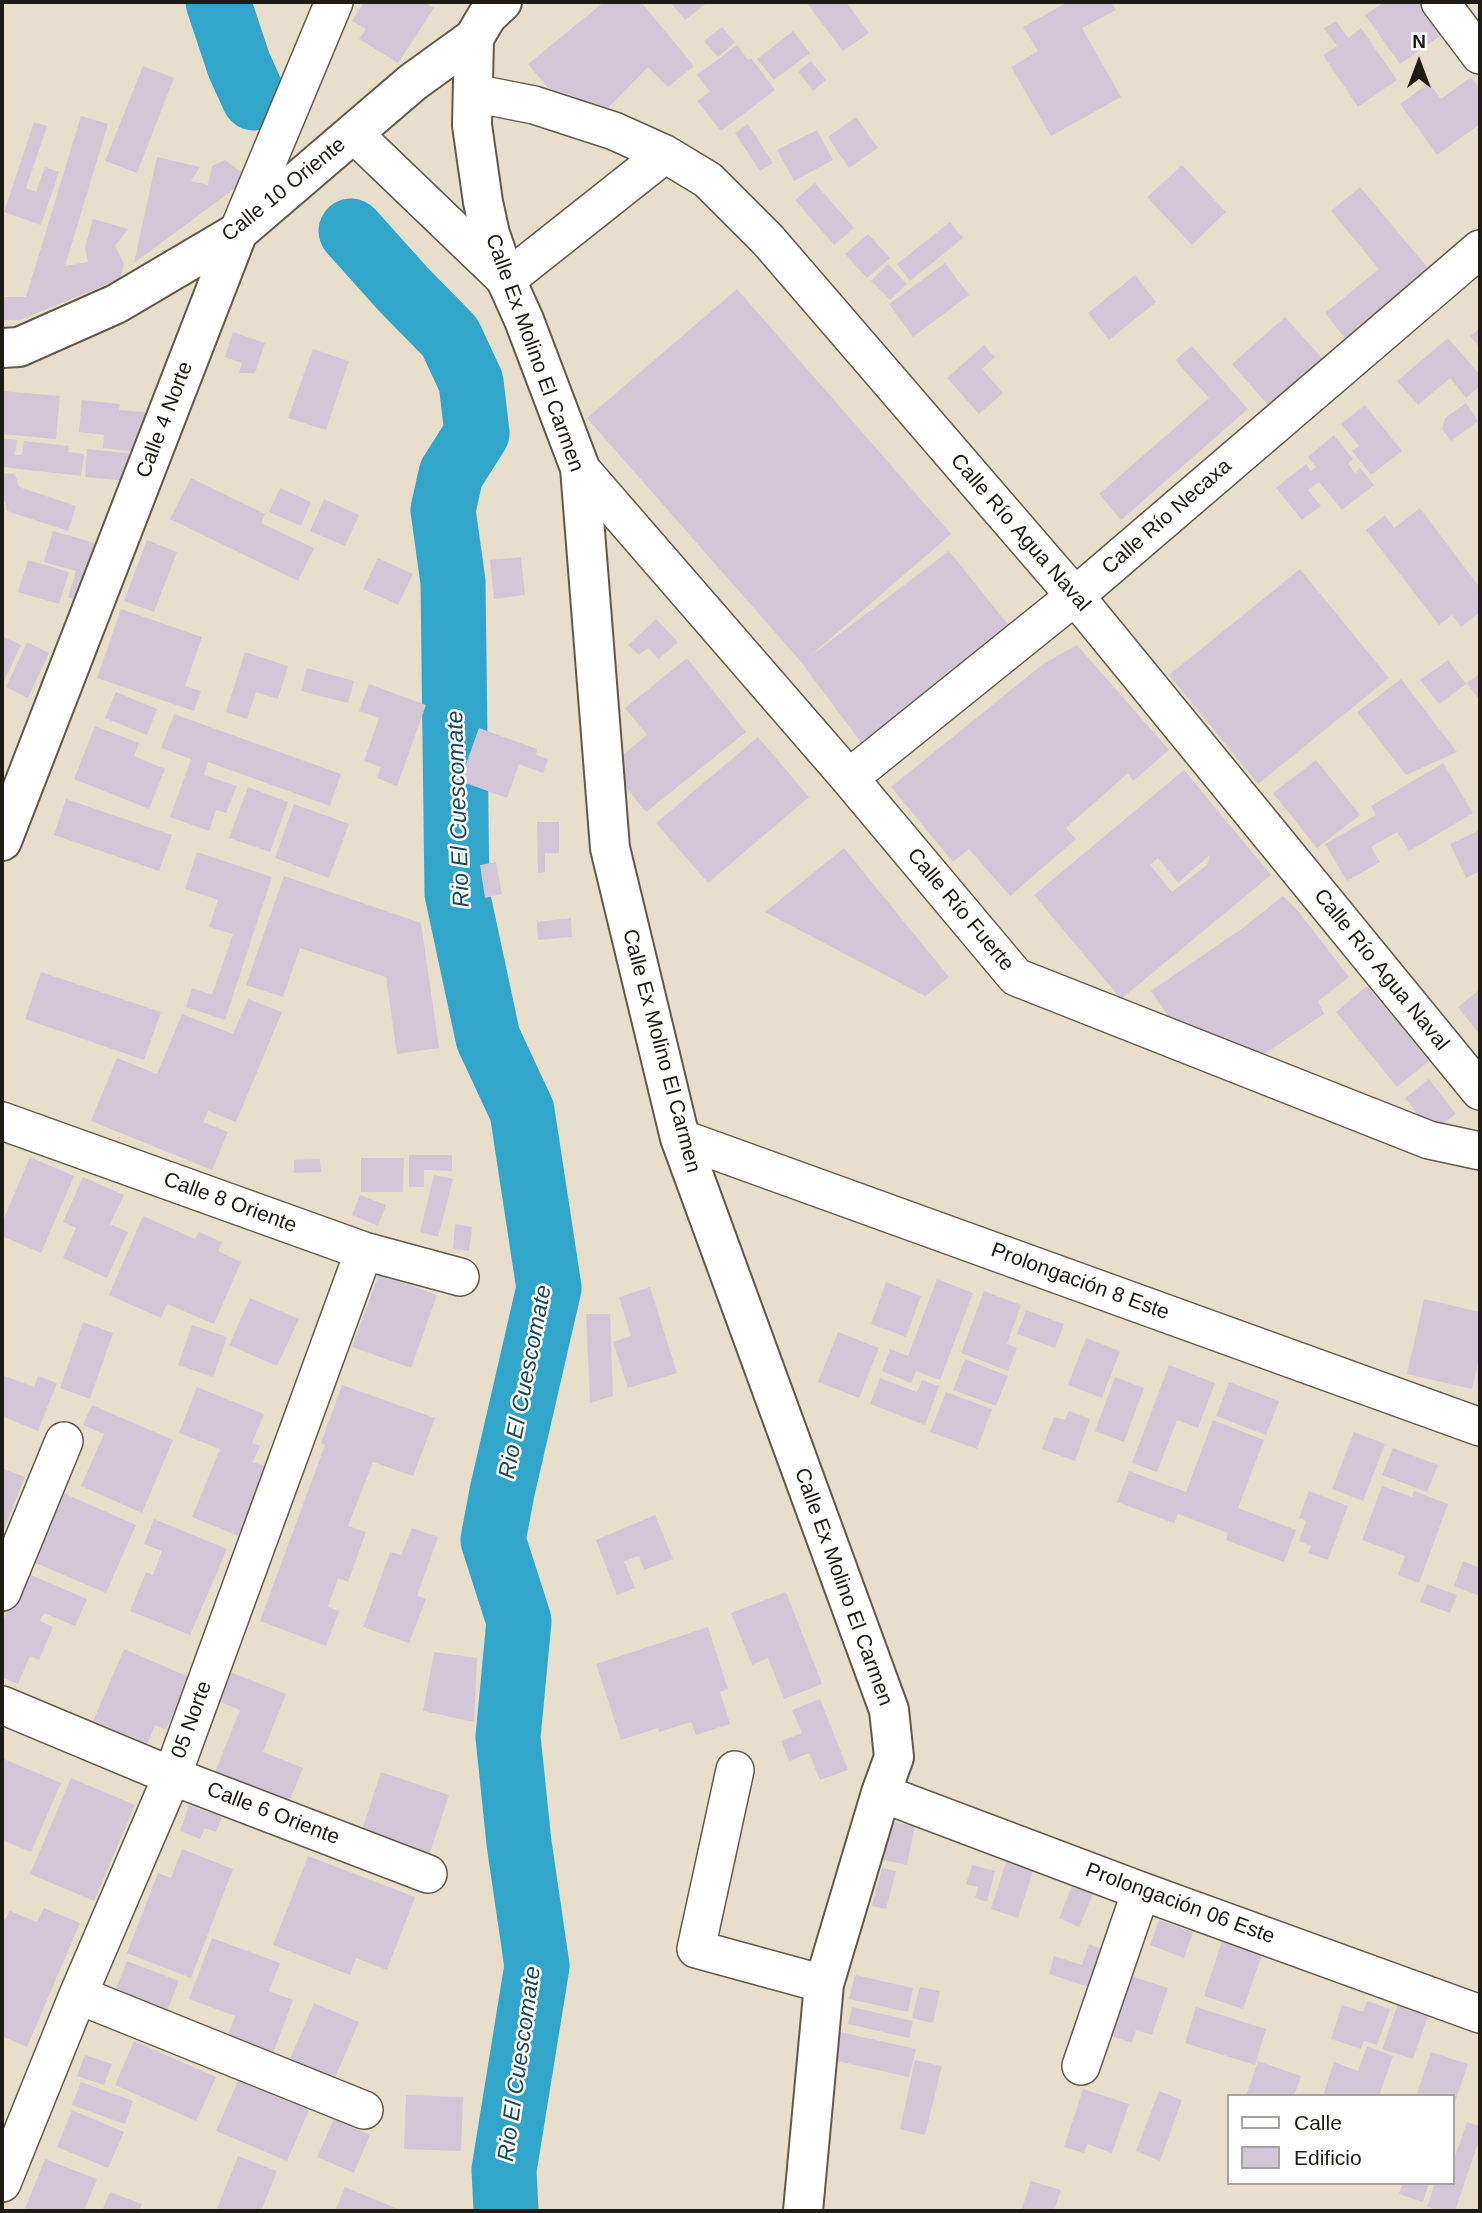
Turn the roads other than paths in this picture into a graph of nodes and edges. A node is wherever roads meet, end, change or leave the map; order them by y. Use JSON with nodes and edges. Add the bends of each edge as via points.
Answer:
{"nodes":[{"id":1,"x":334,"y":2,"type":"edge"},
{"id":2,"x":502,"y":2,"type":"edge"},
{"id":3,"x":1440,"y":2,"type":"edge"},
{"id":4,"x":474,"y":37,"type":"junction"},
{"id":5,"x":1480,"y":55,"type":"edge"},
{"id":6,"x":473,"y":93,"type":"junction"},
{"id":7,"x":354,"y":134,"type":"junction"},
{"id":8,"x":665,"y":154,"type":"junction"},
{"id":9,"x":238,"y":232,"type":"junction"},
{"id":10,"x":1480,"y":249,"type":"edge"},
{"id":11,"x":506,"y":280,"type":"junction"},
{"id":12,"x":2,"y":348,"type":"edge"},
{"id":13,"x":580,"y":468,"type":"junction"},
{"id":14,"x":1075,"y":596,"type":"junction"},
{"id":15,"x":849,"y":778,"type":"junction"},
{"id":16,"x":2,"y":841,"type":"edge"},
{"id":17,"x":1480,"y":1091,"type":"edge"},
{"id":18,"x":2,"y":1121,"type":"edge"},
{"id":19,"x":680,"y":1138,"type":"junction"},
{"id":20,"x":1480,"y":1151,"type":"edge"},
{"id":21,"x":365,"y":1251,"type":"junction"},
{"id":22,"x":460,"y":1277,"type":"dead end"},
{"id":23,"x":1480,"y":1427,"type":"edge"},
{"id":24,"x":64,"y":1441,"type":"dead end"},
{"id":25,"x":2,"y":1592,"type":"edge"},
{"id":26,"x":2,"y":1705,"type":"edge"},
{"id":27,"x":735,"y":1770,"type":"dead end"},
{"id":28,"x":172,"y":1776,"type":"junction"},
{"id":29,"x":881,"y":1793,"type":"junction"},
{"id":30,"x":428,"y":1874,"type":"dead end"},
{"id":31,"x":1141,"y":1891,"type":"junction"},
{"id":32,"x":824,"y":1984,"type":"junction"},
{"id":33,"x":78,"y":1995,"type":"junction"},
{"id":34,"x":1480,"y":2014,"type":"edge"},
{"id":35,"x":1081,"y":2066,"type":"dead end"},
{"id":36,"x":365,"y":2110,"type":"dead end"},
{"id":37,"x":2,"y":2183,"type":"edge"},
{"id":38,"x":803,"y":2211,"type":"edge"}],
"edges":[{"from":1,"to":9,"type":"street","name":"Calle 4 Norte"},
{"from":2,"to":4,"type":"main road","via":[[486,16]]},
{"from":3,"to":5,"type":"street"},
{"from":4,"to":6,"type":"main road","name":"Calle Ex Molino El Carmen"},
{"from":4,"to":7,"type":"main road","name":"Calle 10 Oriente"},
{"from":6,"to":8,"type":"street","name":"Calle Río Agua Naval","via":[[534,105],[614,131]]},
{"from":6,"to":11,"type":"main road","name":"Calle Ex Molino El Carmen","via":[[472,125],[482,202]]},
{"from":7,"to":9,"type":"main road","name":"Calle 10 Oriente"},
{"from":7,"to":11,"type":"street"},
{"from":8,"to":11,"type":"street"},
{"from":8,"to":14,"type":"street","name":"Calle Río Agua Naval","via":[[708,180],[768,240]]},
{"from":9,"to":12,"type":"main road","name":"Calle 10 Oriente","via":[[116,304],[19,347]]},
{"from":9,"to":16,"type":"main road","name":"Calle 4 Norte"},
{"from":10,"to":14,"type":"street","name":"Calle Río Necaxa"},
{"from":11,"to":13,"type":"main road","name":"Calle Ex Molino El Carmen"},
{"from":13,"to":15,"type":"street","name":"Calle Río Fuerte"},
{"from":13,"to":19,"type":"main road","name":"Calle Ex Molino El Carmen","via":[[610,848]]},
{"from":14,"to":15,"type":"street","name":"Calle Río Necaxa"},
{"from":14,"to":17,"type":"street","name":"Calle Río Agua Naval"},
{"from":15,"to":20,"type":"street","name":"Calle Río Fuerte","via":[[1016,977],[1429,1140]]},
{"from":18,"to":21,"type":"street","name":"Calle 8 Oriente"},
{"from":19,"to":23,"type":"street","name":"Prolongación 8 Este"},
{"from":19,"to":29,"type":"main road","name":"Calle Ex Molino El Carmen","via":[[889,1710],[894,1757]]},
{"from":21,"to":22,"type":"street","name":"Calle 8 Oriente"},
{"from":21,"to":28,"type":"street","name":"05 Norte"},
{"from":24,"to":25,"type":"street"},
{"from":26,"to":28,"type":"street","name":"Calle 6 Oriente"},
{"from":27,"to":32,"type":"street","via":[[696,1949]]},
{"from":28,"to":30,"type":"street","name":"Calle 6 Oriente"},
{"from":28,"to":33,"type":"street","name":"05 Norte"},
{"from":29,"to":31,"type":"street","name":"Prolongación 06 Este"},
{"from":29,"to":32,"type":"main road","name":"Calle Ex Molino El Carmen"},
{"from":31,"to":34,"type":"street","name":"Prolongación 06 Este"},
{"from":31,"to":35,"type":"street"},
{"from":32,"to":38,"type":"main road","name":"Calle Ex Molino El Carmen"},
{"from":33,"to":36,"type":"street"},
{"from":33,"to":37,"type":"street","name":"05 Norte"}]}
